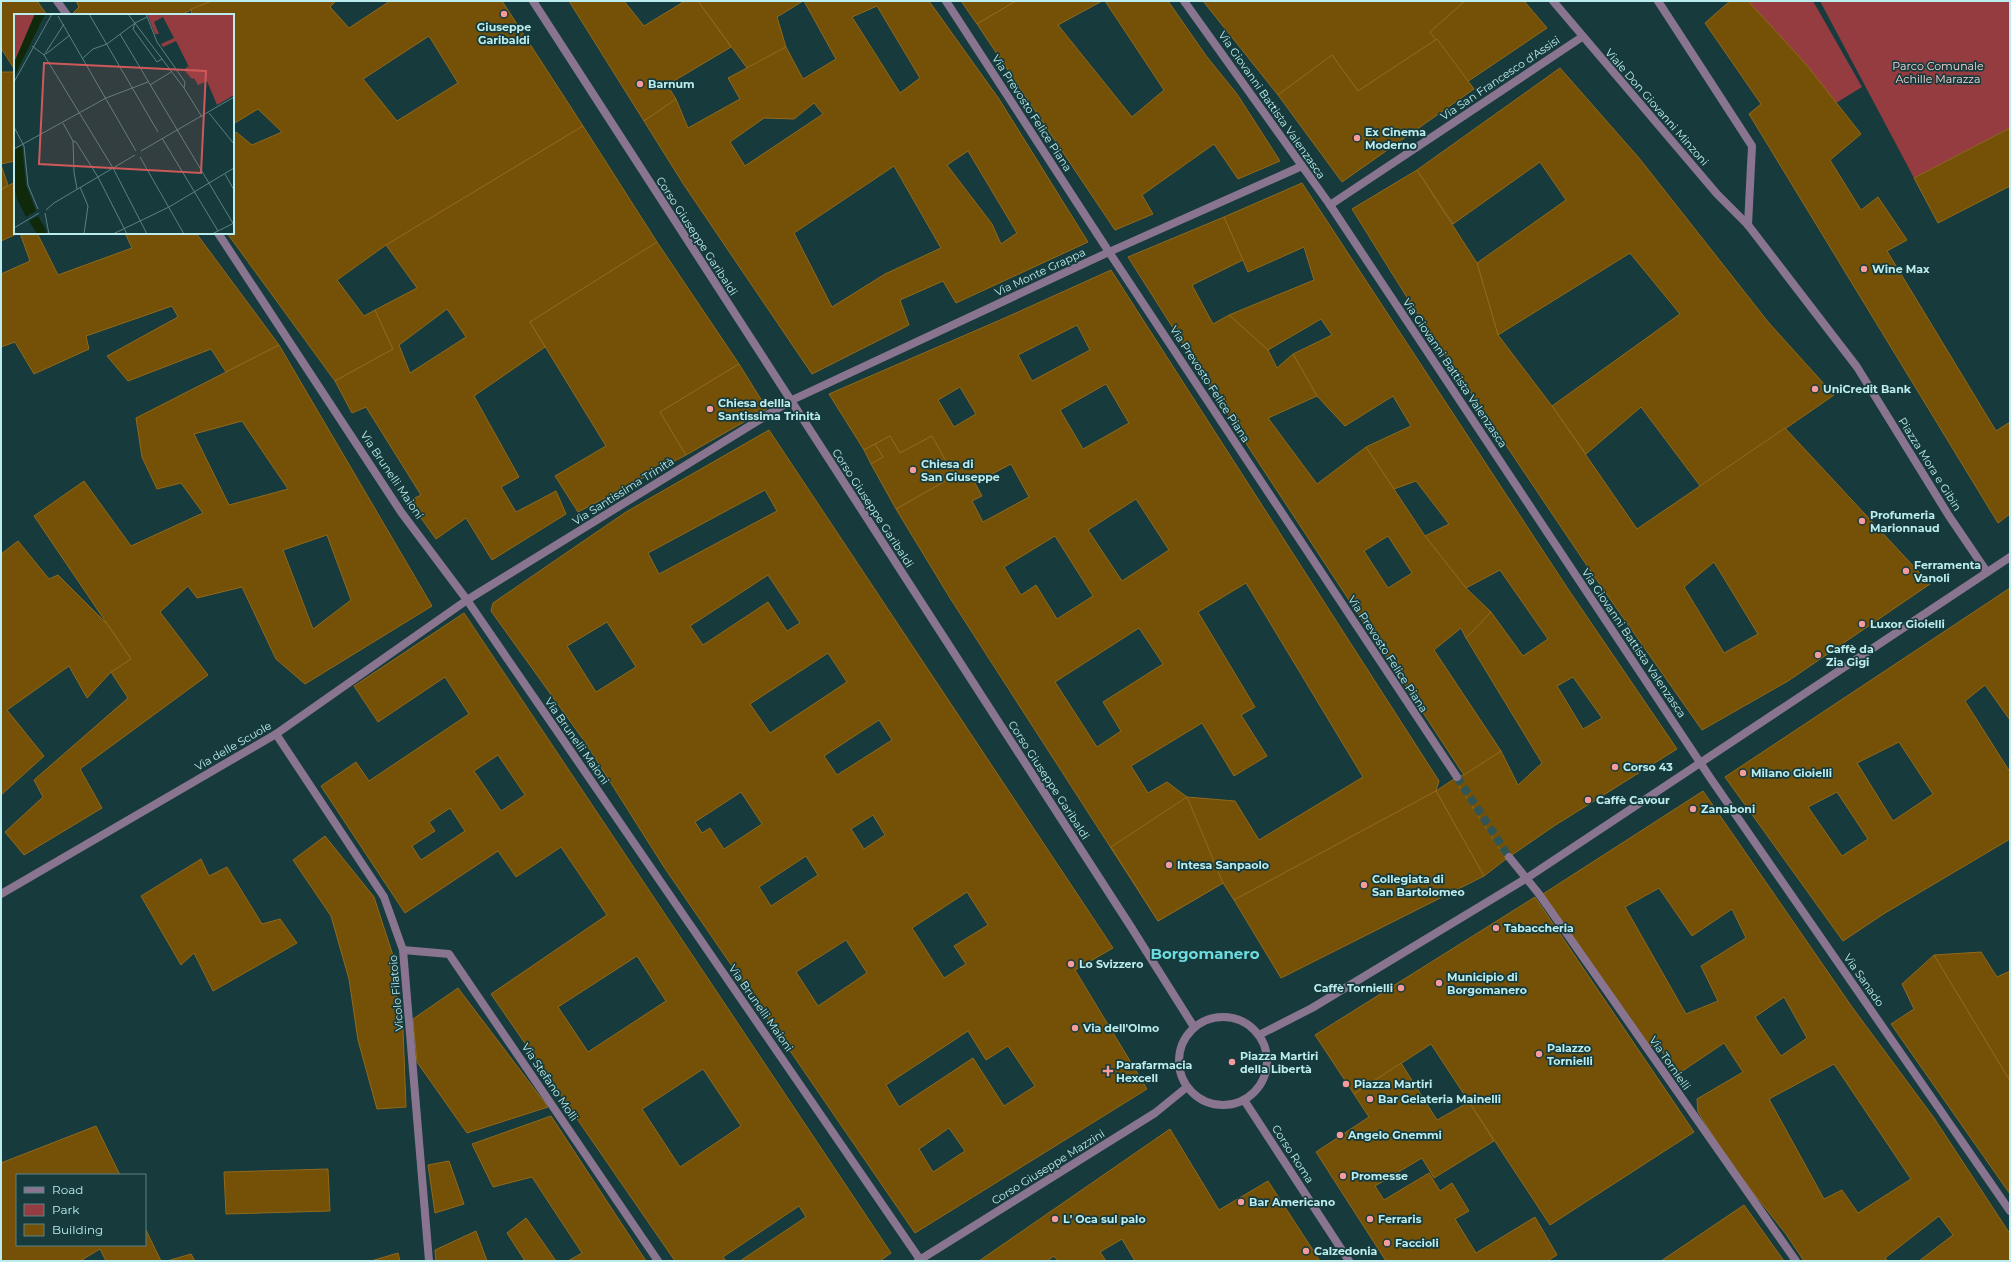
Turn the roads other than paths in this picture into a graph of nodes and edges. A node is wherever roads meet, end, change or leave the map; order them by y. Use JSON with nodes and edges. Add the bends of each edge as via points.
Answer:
{"nodes":[{"id":1,"x":57,"y":1,"type":"edge"},
{"id":2,"x":533,"y":1,"type":"edge"},
{"id":3,"x":946,"y":1,"type":"edge"},
{"id":4,"x":1184,"y":1,"type":"edge"},
{"id":5,"x":1553,"y":1,"type":"edge"},
{"id":6,"x":1658,"y":1,"type":"edge"},
{"id":7,"x":66,"y":14,"type":"edge"},
{"id":8,"x":1582,"y":37,"type":"junction"},
{"id":9,"x":1302,"y":166,"type":"junction"},
{"id":10,"x":1330,"y":205,"type":"junction"},
{"id":11,"x":1748,"y":225,"type":"junction"},
{"id":12,"x":219,"y":234,"type":"edge"},
{"id":13,"x":1109,"y":252,"type":"junction"},
{"id":14,"x":1857,"y":367,"type":"joint"},
{"id":15,"x":790,"y":401,"type":"junction"},
{"id":16,"x":2010,"y":557,"type":"edge"},
{"id":17,"x":1987,"y":572,"type":"junction"},
{"id":18,"x":467,"y":600,"type":"junction"},
{"id":19,"x":276,"y":734,"type":"junction"},
{"id":20,"x":1700,"y":762,"type":"junction"},
{"id":21,"x":1457,"y":777,"type":"tunnel mouth"},
{"id":22,"x":1509,"y":857,"type":"tunnel mouth"},
{"id":23,"x":1526,"y":878,"type":"junction"},
{"id":24,"x":1,"y":894,"type":"edge"},
{"id":25,"x":403,"y":950,"type":"junction"},
{"id":26,"x":1194,"y":1027,"type":"junction"},
{"id":27,"x":1259,"y":1035,"type":"junction"},
{"id":28,"x":1187,"y":1087,"type":"junction"},
{"id":29,"x":1244,"y":1100,"type":"junction"},
{"id":30,"x":2010,"y":1211,"type":"edge"},
{"id":31,"x":429,"y":1261,"type":"edge"},
{"id":32,"x":658,"y":1261,"type":"edge"},
{"id":33,"x":920,"y":1261,"type":"edge"},
{"id":34,"x":1349,"y":1261,"type":"edge"},
{"id":35,"x":1796,"y":1261,"type":"edge"}],
"edges":[{"from":1,"to":7,"type":"street"},
{"from":2,"to":15,"type":"street","name":"Corso Giuseppe Garibaldi"},
{"from":3,"to":13,"type":"street","name":"Via Prevosto Felice Piana"},
{"from":4,"to":9,"type":"street","name":"Via Giovanni Battista Valenzasca"},
{"from":5,"to":8,"type":"street","name":"Viale Don Giovanni Minzoni"},
{"from":6,"to":11,"type":"street","via":[[1752,146]]},
{"from":8,"to":10,"type":"street","name":"Via San Francesco d'Assisi"},
{"from":8,"to":11,"type":"street","name":"Viale Don Giovanni Minzoni"},
{"from":9,"to":10,"type":"street","name":"Via Giovanni Battista Valenzasca"},
{"from":9,"to":13,"type":"street","name":"Via Monte Grappa"},
{"from":10,"to":20,"type":"street","name":"Via Giovanni Battista Valenzasca"},
{"from":11,"to":14,"type":"street","name":"Viale Don Giovanni Minzoni"},
{"from":12,"to":18,"type":"street","name":"Via Brunelli Maioni","via":[[402,512]]},
{"from":13,"to":15,"type":"street","name":"Via Monte Grappa"},
{"from":13,"to":21,"type":"street","name":"Via Prevosto Felice Piana"},
{"from":14,"to":17,"type":"street","name":"Piazza Mora e Gibin","via":[[1949,516]]},
{"from":15,"to":18,"type":"street","name":"Via Santissima Trinità"},
{"from":15,"to":26,"type":"street","name":"Corso Giuseppe Garibaldi"},
{"from":16,"to":17,"type":"street"},
{"from":17,"to":20,"type":"street"},
{"from":18,"to":19,"type":"street","name":"Via delle Scuole"},
{"from":18,"to":33,"type":"street","name":"Via Brunelli Maioni"},
{"from":19,"to":24,"type":"street","name":"Via delle Scuole"},
{"from":19,"to":25,"type":"street","name":"Vicolo Filatoio","via":[[384,897]]},
{"from":20,"to":23,"type":"street"},
{"from":20,"to":30,"type":"street","name":"Via Sanado"},
{"from":22,"to":23,"type":"street"},
{"from":23,"to":27,"type":"street","via":[[1312,1008]]},
{"from":23,"to":35,"type":"street","name":"Via Tornielli"},
{"from":25,"to":31,"type":"street","name":"Vicolo Filatoio"},
{"from":25,"to":32,"type":"street","name":"Via Stefano Molli","via":[[449,954]]},
{"from":26,"to":27,"type":"street","via":[[1207,1020],[1221,1017],[1236,1019],[1249,1025]]},
{"from":26,"to":28,"type":"street","via":[[1180,1049],[1178,1062]]},
{"from":27,"to":29,"type":"street","via":[[1266,1049],[1267,1064],[1264,1078],[1256,1091]]},
{"from":28,"to":29,"type":"street","via":[[1196,1097],[1219,1106],[1232,1105]]},
{"from":28,"to":33,"type":"street","name":"Corso Giuseppe Mazzini","via":[[1155,1113]]},
{"from":29,"to":34,"type":"street","name":"Corso Roma"}]}
